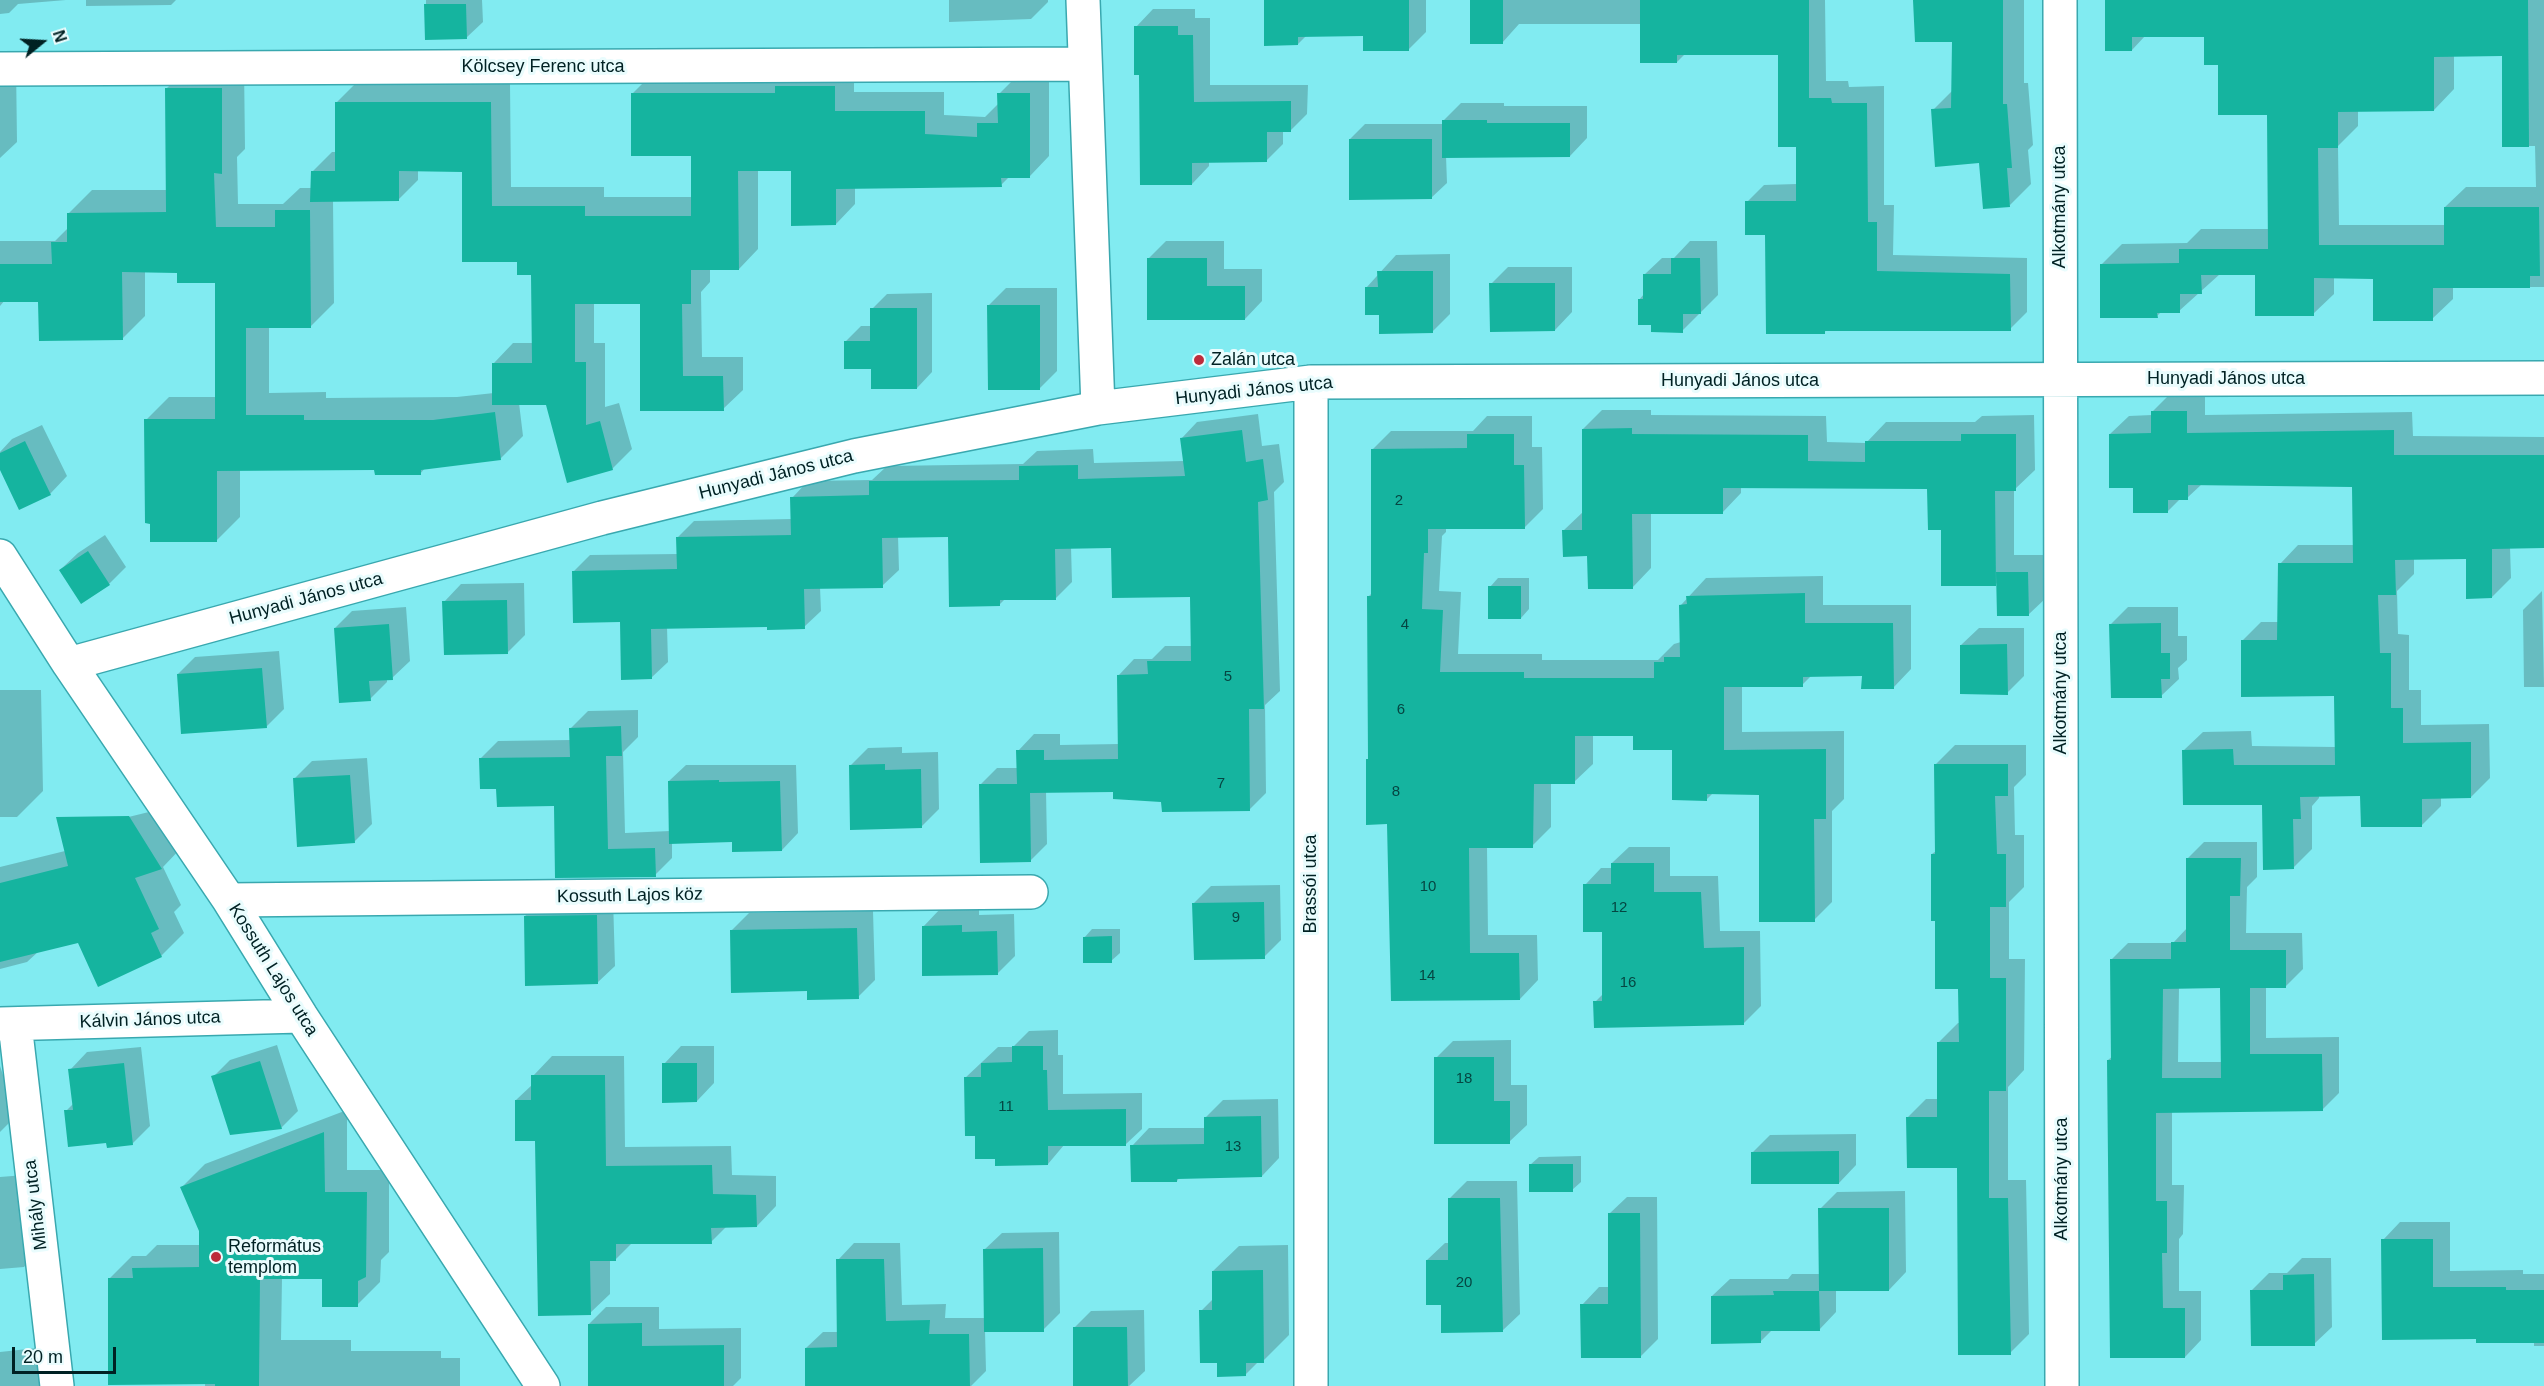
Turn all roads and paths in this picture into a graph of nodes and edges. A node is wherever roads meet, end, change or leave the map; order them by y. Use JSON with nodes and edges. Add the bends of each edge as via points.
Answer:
{"nodes":[{"id":1,"x":1083,"y":0,"type":"edge"},
{"id":2,"x":2060,"y":0,"type":"edge"},
{"id":3,"x":1085,"y":64,"type":"junction"},
{"id":4,"x":0,"y":69,"type":"edge"},
{"id":5,"x":2544,"y":378,"type":"edge"},
{"id":6,"x":2060,"y":380,"type":"junction"},
{"id":7,"x":1311,"y":382,"type":"junction"},
{"id":8,"x":1098,"y":408,"type":"junction"},
{"id":9,"x":0,"y":556,"type":"edge"},
{"id":10,"x":69,"y":664,"type":"junction"},
{"id":11,"x":1031,"y":892,"type":"dead end"},
{"id":12,"x":229,"y":900,"type":"junction"},
{"id":13,"x":301,"y":1016,"type":"junction"},
{"id":14,"x":7,"y":1024,"type":"edge"},
{"id":15,"x":57,"y":1386,"type":"edge"},
{"id":16,"x":543,"y":1386,"type":"edge"},
{"id":17,"x":1311,"y":1386,"type":"edge"},
{"id":18,"x":2062,"y":1386,"type":"edge"}],
"edges":[{"from":1,"to":3,"type":"street"},
{"from":2,"to":6,"type":"street","name":"Alkotmány utca"},
{"from":3,"to":4,"type":"street","name":"Kölcsey Ferenc utca"},
{"from":3,"to":8,"type":"street"},
{"from":5,"to":6,"type":"street","name":"Hunyadi János utca"},
{"from":6,"to":7,"type":"street","name":"Hunyadi János utca"},
{"from":6,"to":18,"type":"street","name":"Alkotmány utca"},
{"from":7,"to":8,"type":"street","name":"Hunyadi János utca"},
{"from":7,"to":17,"type":"street","name":"Brassói utca"},
{"from":8,"to":10,"type":"street","name":"Hunyadi János utca","via":[[854,456],[625,512]]},
{"from":9,"to":10,"type":"street","name":"Kossuth Lajos utca"},
{"from":10,"to":12,"type":"street","name":"Kossuth Lajos utca"},
{"from":11,"to":12,"type":"street","name":"Kossuth Lajos köz"},
{"from":12,"to":13,"type":"street","name":"Kossuth Lajos utca"},
{"from":13,"to":14,"type":"street","name":"Kálvin János utca"},
{"from":13,"to":16,"type":"street","name":"Kossuth Lajos utca"},
{"from":14,"to":15,"type":"street","name":"Mihály utca"}]}
